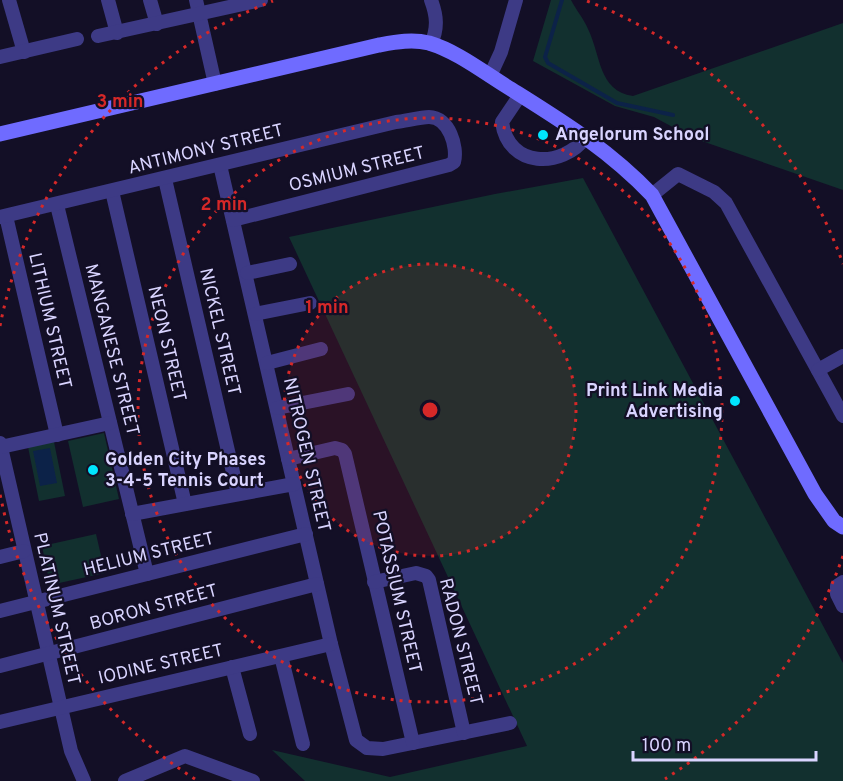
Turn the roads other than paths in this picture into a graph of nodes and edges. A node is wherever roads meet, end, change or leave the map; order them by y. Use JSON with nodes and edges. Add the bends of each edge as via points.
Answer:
{"nodes":[{"id":1,"x":9,"y":0,"type":"edge"},
{"id":2,"x":108,"y":0,"type":"edge"},
{"id":3,"x":150,"y":0,"type":"edge"},
{"id":4,"x":196,"y":0,"type":"edge"},
{"id":5,"x":261,"y":0,"type":"edge"},
{"id":6,"x":431,"y":0,"type":"edge"},
{"id":7,"x":516,"y":0,"type":"edge"},
{"id":8,"x":242,"y":2,"type":"edge"},
{"id":9,"x":200,"y":14,"type":"junction"},
{"id":10,"x":157,"y":24,"type":"junction"},
{"id":11,"x":117,"y":33,"type":"junction"},
{"id":12,"x":98,"y":36,"type":"dead end"},
{"id":13,"x":77,"y":39,"type":"dead end"},
{"id":14,"x":431,"y":44,"type":"junction"},
{"id":15,"x":24,"y":52,"type":"junction"},
{"id":16,"x":0,"y":57,"type":"edge"},
{"id":17,"x":490,"y":76,"type":"junction"},
{"id":18,"x":215,"y":84,"type":"junction"},
{"id":19,"x":520,"y":95,"type":"junction"},
{"id":20,"x":420,"y":120,"type":"joint"},
{"id":21,"x":0,"y":134,"type":"edge"},
{"id":22,"x":586,"y":137,"type":"junction"},
{"id":23,"x":220,"y":165,"type":"junction"},
{"id":24,"x":165,"y":179,"type":"junction"},
{"id":25,"x":112,"y":191,"type":"junction"},
{"id":26,"x":652,"y":195,"type":"junction"},
{"id":27,"x":57,"y":205,"type":"junction"},
{"id":28,"x":3,"y":217,"type":"edge"},
{"id":29,"x":233,"y":220,"type":"junction"},
{"id":30,"x":290,"y":264,"type":"dead end"},
{"id":31,"x":247,"y":273,"type":"junction"},
{"id":32,"x":310,"y":303,"type":"dead end"},
{"id":33,"x":255,"y":314,"type":"junction"},
{"id":34,"x":321,"y":349,"type":"dead end"},
{"id":35,"x":843,"y":356,"type":"edge"},
{"id":36,"x":267,"y":363,"type":"junction"},
{"id":37,"x":818,"y":370,"type":"junction"},
{"id":38,"x":348,"y":394,"type":"dead end"},
{"id":39,"x":277,"y":408,"type":"junction"},
{"id":40,"x":842,"y":412,"type":"edge"},
{"id":41,"x":110,"y":423,"type":"junction"},
{"id":42,"x":57,"y":435,"type":"junction"},
{"id":43,"x":1,"y":445,"type":"edge"},
{"id":44,"x":288,"y":459,"type":"junction"},
{"id":45,"x":294,"y":484,"type":"junction"},
{"id":46,"x":238,"y":494,"type":"junction"},
{"id":47,"x":185,"y":504,"type":"junction"},
{"id":48,"x":132,"y":514,"type":"junction"},
{"id":49,"x":843,"y":527,"type":"edge"},
{"id":50,"x":306,"y":534,"type":"junction"},
{"id":51,"x":24,"y":551,"type":"junction"},
{"id":52,"x":0,"y":557,"type":"edge"},
{"id":53,"x":147,"y":574,"type":"junction"},
{"id":54,"x":375,"y":582,"type":"junction"},
{"id":55,"x":843,"y":582,"type":"edge"},
{"id":56,"x":317,"y":584,"type":"junction"},
{"id":57,"x":35,"y":602,"type":"junction"},
{"id":58,"x":843,"y":606,"type":"edge"},
{"id":59,"x":0,"y":610,"type":"edge"},
{"id":60,"x":331,"y":644,"type":"junction"},
{"id":61,"x":47,"y":654,"type":"junction"},
{"id":62,"x":281,"y":656,"type":"junction"},
{"id":63,"x":0,"y":666,"type":"edge"},
{"id":64,"x":232,"y":667,"type":"junction"},
{"id":65,"x":60,"y":707,"type":"junction"},
{"id":66,"x":0,"y":722,"type":"edge"},
{"id":67,"x":510,"y":723,"type":"dead end"},
{"id":68,"x":464,"y":733,"type":"junction"},
{"id":69,"x":250,"y":734,"type":"dead end"},
{"id":70,"x":413,"y":743,"type":"junction"},
{"id":71,"x":303,"y":744,"type":"dead end"},
{"id":72,"x":84,"y":781,"type":"edge"},
{"id":73,"x":125,"y":781,"type":"edge"},
{"id":74,"x":252,"y":781,"type":"edge"}],
"edges":[{"from":1,"to":15,"type":"street"},
{"from":2,"to":11,"type":"street"},
{"from":3,"to":10,"type":"street"},
{"from":4,"to":9,"type":"street"},
{"from":5,"to":8,"type":"street"},
{"from":6,"to":14,"type":"street","via":[[437,28]]},
{"from":7,"to":17,"type":"street"},
{"from":8,"to":9,"type":"street"},
{"from":9,"to":10,"type":"street"},
{"from":9,"to":18,"type":"street"},
{"from":10,"to":11,"type":"street"},
{"from":11,"to":12,"type":"street"},
{"from":13,"to":15,"type":"street"},
{"from":14,"to":17,"type":"street"},
{"from":14,"to":18,"type":"street","via":[[410,40],[379,45]]},
{"from":15,"to":16,"type":"street"},
{"from":17,"to":19,"type":"street"},
{"from":18,"to":21,"type":"street"},
{"from":19,"to":22,"type":"street"},
{"from":19,"to":22,"type":"street","via":[[502,122],[504,135],[518,153],[546,159],[576,151]]},
{"from":20,"to":23,"type":"street","name":"ANTIMONY STREET","via":[[396,122]]},
{"from":20,"to":29,"type":"street","name":"OSMIUM STREET","via":[[437,119],[449,131],[454,162]]},
{"from":22,"to":26,"type":"street","via":[[623,165]]},
{"from":23,"to":24,"type":"street","name":"ANTIMONY STREET"},
{"from":23,"to":29,"type":"street","name":"NITROGEN STREET"},
{"from":24,"to":25,"type":"street","name":"ANTIMONY STREET"},
{"from":24,"to":46,"type":"street","name":"NICKEL STREET"},
{"from":25,"to":27,"type":"street","name":"ANTIMONY STREET"},
{"from":25,"to":47,"type":"street","name":"NEON STREET"},
{"from":26,"to":37,"type":"street","via":[[678,174],[714,192],[726,203]]},
{"from":26,"to":49,"type":"street","via":[[815,494]]},
{"from":27,"to":28,"type":"street","name":"ANTIMONY STREET"},
{"from":27,"to":41,"type":"street","name":"MANGANESE STREET"},
{"from":28,"to":42,"type":"street","name":"LITHIUM STREET"},
{"from":29,"to":31,"type":"street","name":"NITROGEN STREET"},
{"from":30,"to":31,"type":"street"},
{"from":31,"to":33,"type":"street","name":"NITROGEN STREET"},
{"from":32,"to":33,"type":"street"},
{"from":33,"to":36,"type":"street","name":"NITROGEN STREET"},
{"from":34,"to":36,"type":"street"},
{"from":35,"to":37,"type":"street"},
{"from":36,"to":39,"type":"street","name":"NITROGEN STREET"},
{"from":37,"to":40,"type":"street"},
{"from":38,"to":39,"type":"street"},
{"from":39,"to":44,"type":"street","name":"NITROGEN STREET"},
{"from":41,"to":42,"type":"street"},
{"from":41,"to":48,"type":"street","name":"MANGANESE STREET"},
{"from":42,"to":43,"type":"street"},
{"from":43,"to":51,"type":"street","name":"PLATINUM STREET"},
{"from":44,"to":45,"type":"street","name":"NITROGEN STREET"},
{"from":44,"to":54,"type":"street","name":"POTASSIUM STREET","via":[[335,448],[342,450]]},
{"from":45,"to":46,"type":"street"},
{"from":45,"to":50,"type":"street","name":"NITROGEN STREET"},
{"from":46,"to":47,"type":"street"},
{"from":47,"to":48,"type":"street"},
{"from":48,"to":53,"type":"street","name":"MANGANESE STREET"},
{"from":50,"to":53,"type":"street","name":"HELIUM STREET"},
{"from":50,"to":56,"type":"street","name":"NITROGEN STREET"},
{"from":51,"to":52,"type":"street"},
{"from":51,"to":57,"type":"street","name":"PLATINUM STREET"},
{"from":53,"to":57,"type":"street","name":"HELIUM STREET"},
{"from":54,"to":68,"type":"street","name":"RADON STREET","via":[[416,573],[429,580]]},
{"from":54,"to":70,"type":"street","name":"POTASSIUM STREET"},
{"from":55,"to":58,"type":"street","via":[[837,586]]},
{"from":56,"to":60,"type":"street","name":"NITROGEN STREET"},
{"from":56,"to":61,"type":"street","name":"BORON STREET"},
{"from":57,"to":59,"type":"street","name":"HELIUM STREET"},
{"from":57,"to":61,"type":"street","name":"PLATINUM STREET"},
{"from":60,"to":62,"type":"street","name":"IODINE STREET"},
{"from":60,"to":70,"type":"street","name":"NITROGEN STREET","via":[[356,740],[367,748],[383,749]]},
{"from":61,"to":63,"type":"street","name":"BORON STREET"},
{"from":61,"to":65,"type":"street","name":"PLATINUM STREET"},
{"from":62,"to":64,"type":"street","name":"IODINE STREET"},
{"from":62,"to":71,"type":"street"},
{"from":64,"to":65,"type":"street","name":"IODINE STREET"},
{"from":64,"to":69,"type":"street"},
{"from":65,"to":66,"type":"street","name":"IODINE STREET"},
{"from":65,"to":72,"type":"street","name":"PLATINUM STREET","via":[[71,751]]},
{"from":67,"to":68,"type":"street"},
{"from":68,"to":70,"type":"street"},
{"from":73,"to":74,"type":"street","via":[[185,756]]}]}
